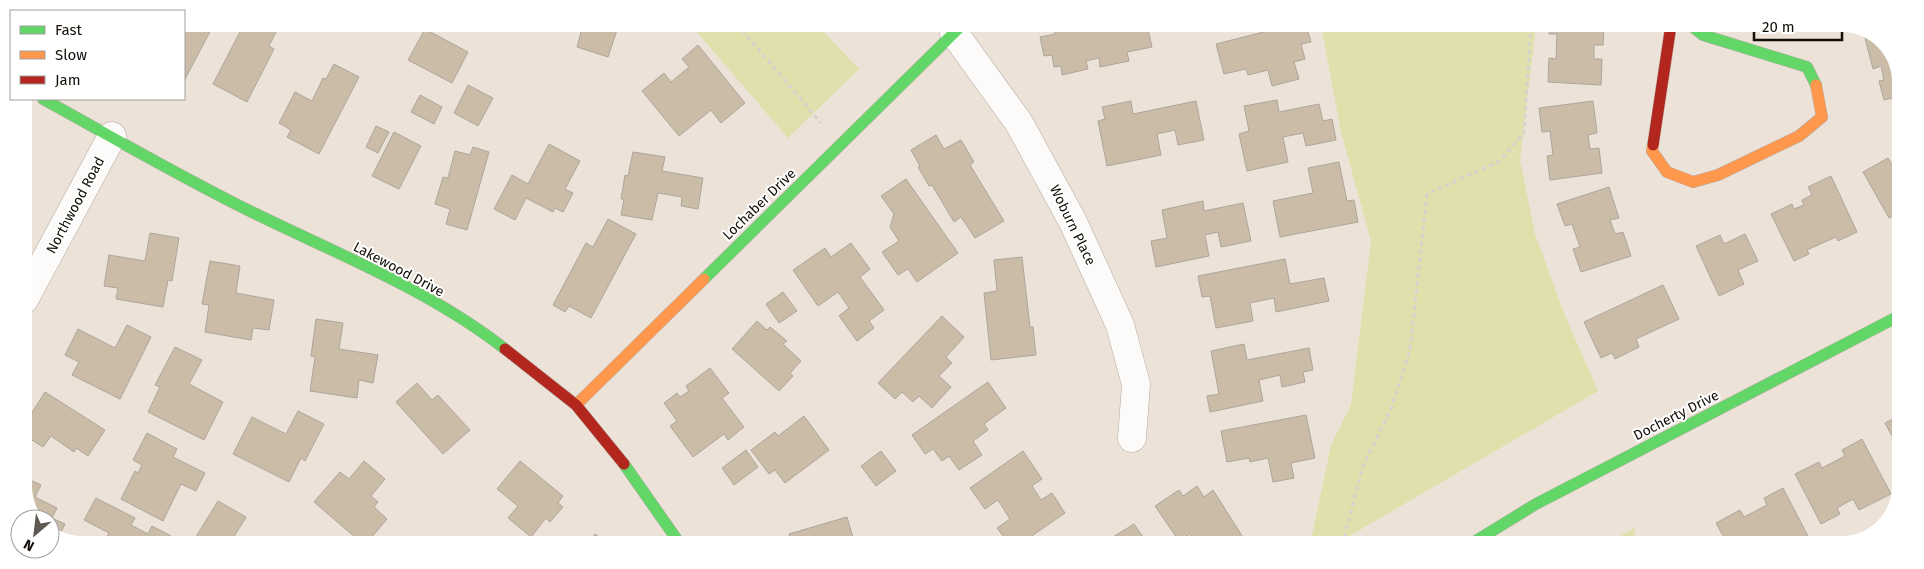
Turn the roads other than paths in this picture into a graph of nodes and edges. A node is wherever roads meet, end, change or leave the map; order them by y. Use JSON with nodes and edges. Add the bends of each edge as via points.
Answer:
{"nodes":[{"id":1,"x":955,"y":32,"type":"edge"},
{"id":2,"x":960,"y":32,"type":"edge"},
{"id":3,"x":1670,"y":32,"type":"edge"},
{"id":4,"x":1699,"y":32,"type":"edge"},
{"id":5,"x":45,"y":100,"type":"edge"},
{"id":6,"x":112,"y":136,"type":"junction"},
{"id":7,"x":32,"y":284,"type":"edge"},
{"id":8,"x":1892,"y":320,"type":"edge"},
{"id":9,"x":576,"y":405,"type":"junction"},
{"id":10,"x":1132,"y":438,"type":"dead end"},
{"id":11,"x":674,"y":536,"type":"edge"},
{"id":12,"x":1484,"y":536,"type":"edge"}],
"edges":[{"from":1,"to":9,"type":"street","name":"Lochaber Drive"},
{"from":2,"to":10,"type":"street","name":"Woburn Place","via":[[1020,123],[1074,222],[1120,325],[1136,384]]},
{"from":3,"to":4,"type":"street","via":[[1652,151],[1667,172],[1693,182],[1718,175],[1800,136],[1822,117],[1819,90],[1808,67]]},
{"from":5,"to":6,"type":"street","name":"Lakewood Drive"},
{"from":6,"to":7,"type":"street","name":"Northwood Road"},
{"from":6,"to":9,"type":"street","name":"Lakewood Drive","via":[[221,197],[411,290],[483,332]]},
{"from":8,"to":12,"type":"street","name":"Docherty Drive","via":[[1536,504]]},
{"from":9,"to":11,"type":"street","name":"Lakewood Drive","via":[[628,469]]}]}
